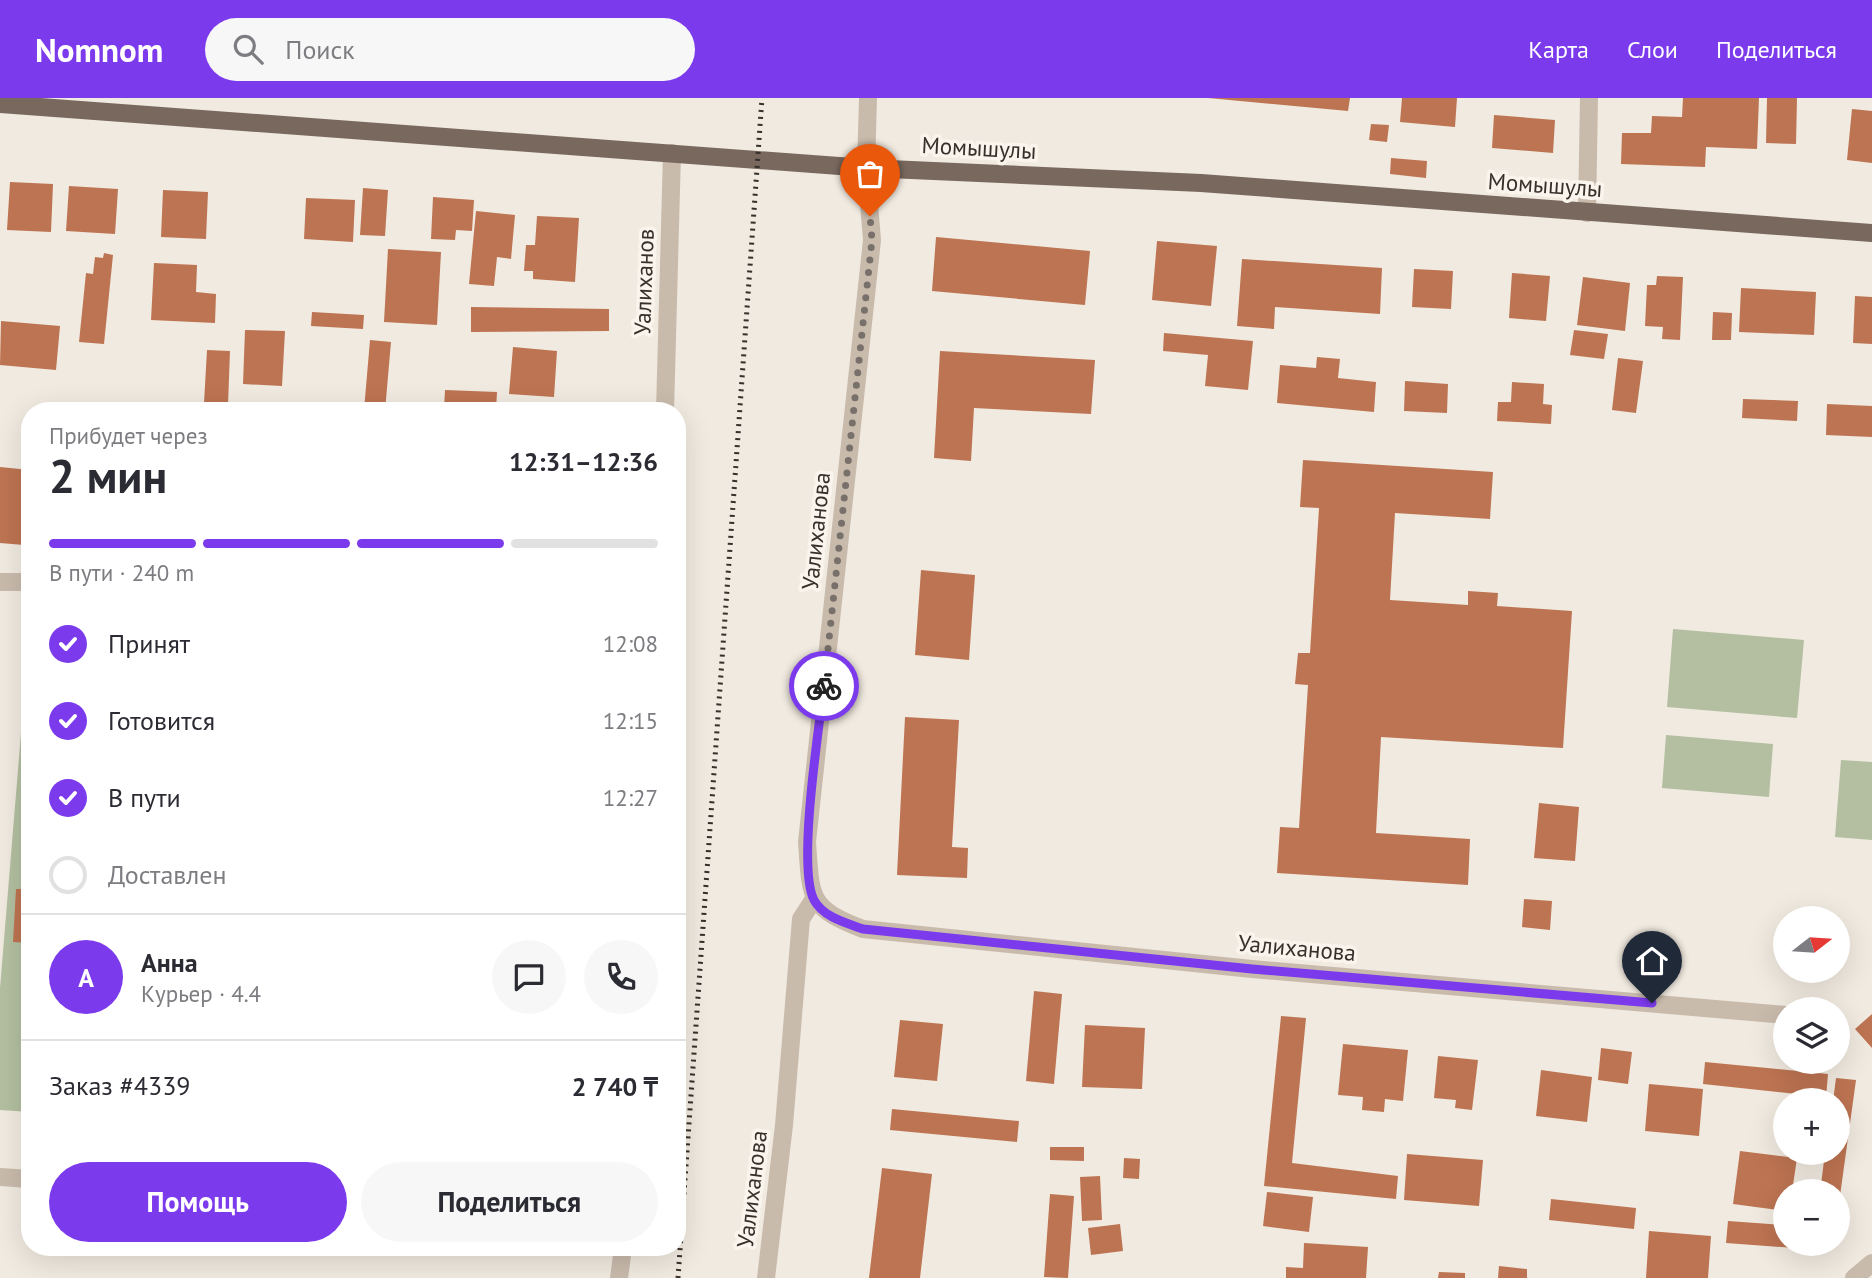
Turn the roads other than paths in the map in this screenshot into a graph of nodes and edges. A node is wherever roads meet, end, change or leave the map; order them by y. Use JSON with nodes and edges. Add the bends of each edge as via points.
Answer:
{"nodes":[{"id":1,"x":868,"y":98,"type":"edge"},
{"id":2,"x":1589,"y":98,"type":"edge"},
{"id":3,"x":0,"y":104,"type":"edge"},
{"id":4,"x":672,"y":153,"type":"junction"},
{"id":5,"x":866,"y":168,"type":"junction"},
{"id":6,"x":1587,"y":213,"type":"junction"},
{"id":7,"x":1872,"y":233,"type":"edge"},
{"id":8,"x":665,"y":402,"type":"edge"},
{"id":9,"x":0,"y":582,"type":"edge"},
{"id":10,"x":21,"y":582,"type":"edge"},
{"id":11,"x":814,"y":899,"type":"junction"},
{"id":12,"x":1773,"y":1014,"type":"edge"},
{"id":13,"x":0,"y":1177,"type":"edge"},
{"id":14,"x":21,"y":1178,"type":"edge"},
{"id":15,"x":622,"y":1256,"type":"edge"},
{"id":16,"x":1872,"y":1263,"type":"edge"},
{"id":17,"x":619,"y":1278,"type":"edge"},
{"id":18,"x":766,"y":1278,"type":"edge"},
{"id":19,"x":1854,"y":1278,"type":"edge"}],
"edges":[{"from":1,"to":5,"type":"street","name":"Уалиханова"},
{"from":2,"to":6,"type":"street"},
{"from":3,"to":4,"type":"main road","name":"Момышулы"},
{"from":4,"to":5,"type":"main road","name":"Момышулы"},
{"from":4,"to":8,"type":"street","name":"Уалиханов"},
{"from":5,"to":6,"type":"main road","name":"Момышулы","via":[[1200,183]]},
{"from":5,"to":11,"type":"street","name":"Уалиханова","via":[[872,240],[807,842]]},
{"from":6,"to":7,"type":"main road","name":"Момышулы"},
{"from":9,"to":10,"type":"street"},
{"from":11,"to":12,"type":"street","name":"Уалиханова","via":[[831,917],[863,929],[1252,969]]},
{"from":11,"to":18,"type":"street","name":"Уалиханова","via":[[801,919]]},
{"from":13,"to":14,"type":"street"},
{"from":15,"to":17,"type":"street"},
{"from":16,"to":19,"type":"street"}]}
